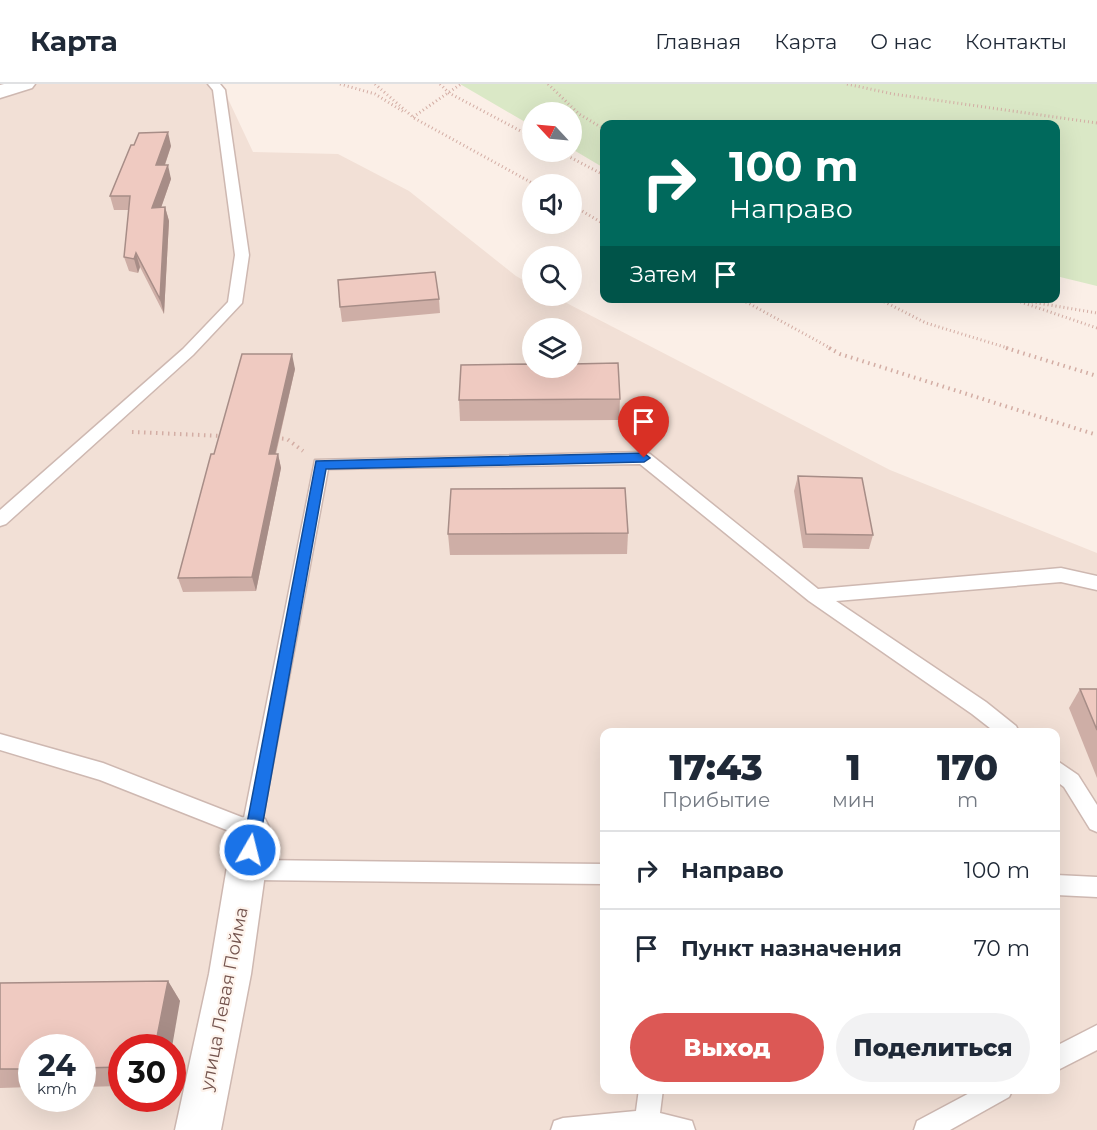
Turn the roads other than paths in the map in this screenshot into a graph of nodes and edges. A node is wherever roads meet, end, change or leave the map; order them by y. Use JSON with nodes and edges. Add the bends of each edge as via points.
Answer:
{"nodes":[{"id":1,"x":25,"y":84,"type":"edge"},
{"id":2,"x":214,"y":84,"type":"edge"},
{"id":3,"x":0,"y":92,"type":"edge"},
{"id":4,"x":0,"y":520,"type":"edge"},
{"id":5,"x":1097,"y":583,"type":"edge"},
{"id":6,"x":814,"y":596,"type":"junction"},
{"id":7,"x":1004,"y":728,"type":"edge"},
{"id":8,"x":0,"y":742,"type":"edge"},
{"id":9,"x":1060,"y":772,"type":"edge"},
{"id":10,"x":1097,"y":823,"type":"edge"},
{"id":11,"x":250,"y":850,"type":"junction"},
{"id":12,"x":600,"y":874,"type":"edge"},
{"id":13,"x":1060,"y":885,"type":"edge"},
{"id":14,"x":1097,"y":887,"type":"edge"},
{"id":15,"x":1097,"y":1037,"type":"edge"},
{"id":16,"x":1060,"y":1057,"type":"edge"},
{"id":17,"x":650,"y":1094,"type":"edge"},
{"id":18,"x":992,"y":1094,"type":"edge"},
{"id":19,"x":646,"y":1122,"type":"junction"},
{"id":20,"x":198,"y":1130,"type":"edge"},
{"id":21,"x":563,"y":1130,"type":"edge"},
{"id":22,"x":683,"y":1130,"type":"edge"},
{"id":23,"x":926,"y":1130,"type":"edge"}],
"edges":[{"from":1,"to":3,"type":"street"},
{"from":2,"to":4,"type":"lane","via":[[219,90],[242,255],[234,303],[188,352]]},
{"from":5,"to":6,"type":"lane","via":[[1061,575]]},
{"from":6,"to":7,"type":"lane"},
{"from":6,"to":11,"type":"lane","via":[[644,458],[321,464]]},
{"from":8,"to":11,"type":"lane","via":[[103,772]]},
{"from":9,"to":10,"type":"lane","via":[[1071,781]]},
{"from":11,"to":12,"type":"lane"},
{"from":11,"to":20,"type":"street","name":"улица Левая Пойма"},
{"from":13,"to":14,"type":"lane"},
{"from":15,"to":16,"type":"lane"},
{"from":17,"to":19,"type":"lane"},
{"from":18,"to":23,"type":"lane"},
{"from":19,"to":21,"type":"lane"},
{"from":19,"to":22,"type":"lane"}]}
